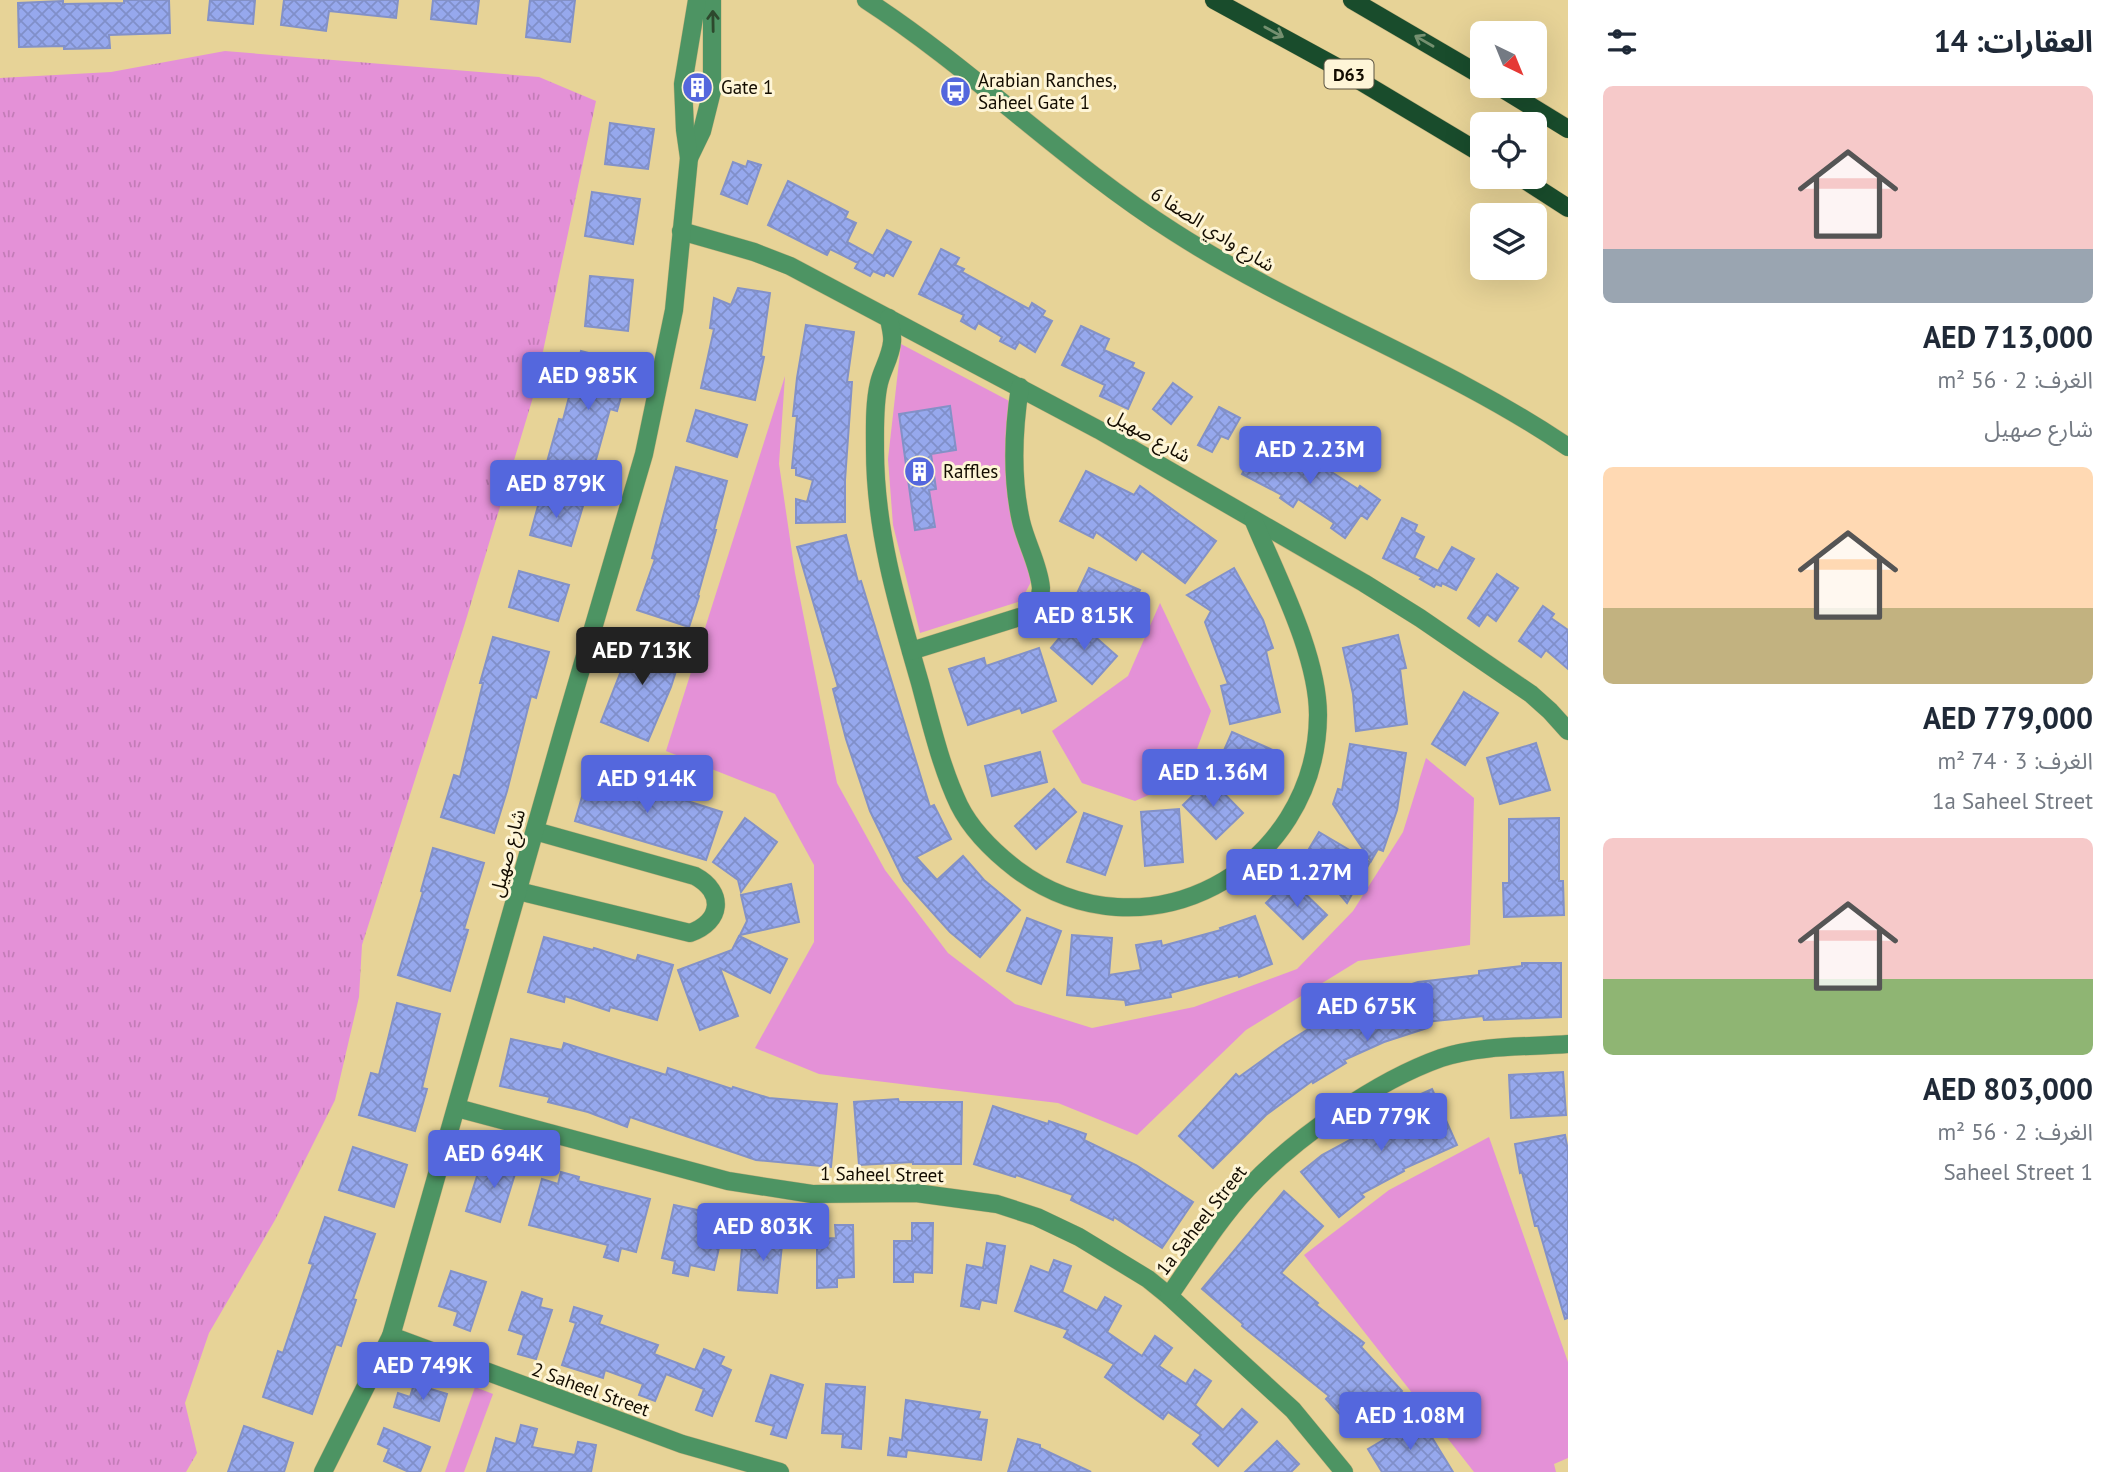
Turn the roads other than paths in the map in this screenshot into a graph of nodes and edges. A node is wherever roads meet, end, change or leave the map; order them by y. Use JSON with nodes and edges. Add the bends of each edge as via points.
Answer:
{"nodes":[{"id":1,"x":697,"y":0,"type":"edge"},
{"id":2,"x":712,"y":0,"type":"edge"},
{"id":3,"x":866,"y":0,"type":"edge"},
{"id":4,"x":1214,"y":0,"type":"edge"},
{"id":5,"x":1352,"y":0,"type":"edge"},
{"id":6,"x":687,"y":57,"type":"junction"},
{"id":7,"x":713,"y":59,"type":"junction"},
{"id":8,"x":1470,"y":69,"type":"edge"},
{"id":9,"x":1518,"y":98,"type":"edge"},
{"id":10,"x":1568,"y":129,"type":"edge"},
{"id":11,"x":693,"y":130,"type":"junction"},
{"id":12,"x":1470,"y":147,"type":"edge"},
{"id":13,"x":1539,"y":189,"type":"edge"},
{"id":14,"x":1568,"y":208,"type":"edge"},
{"id":15,"x":681,"y":231,"type":"junction"},
{"id":16,"x":889,"y":318,"type":"junction"},
{"id":17,"x":1020,"y":387,"type":"junction"},
{"id":18,"x":1568,"y":447,"type":"edge"},
{"id":19,"x":1252,"y":519,"type":"junction"},
{"id":20,"x":911,"y":651,"type":"junction"},
{"id":21,"x":1568,"y":731,"type":"edge"},
{"id":22,"x":535,"y":831,"type":"junction"},
{"id":23,"x":518,"y":891,"type":"junction"},
{"id":24,"x":1568,"y":1044,"type":"edge"},
{"id":25,"x":457,"y":1108,"type":"junction"},
{"id":26,"x":1169,"y":1296,"type":"junction"},
{"id":27,"x":391,"y":1336,"type":"junction"},
{"id":28,"x":323,"y":1472,"type":"edge"},
{"id":29,"x":780,"y":1472,"type":"edge"},
{"id":30,"x":1345,"y":1472,"type":"edge"}],
"edges":[{"from":1,"to":6,"type":"street","name":"شارع صهيل"},
{"from":7,"to":2,"type":"street","one_way":true},
{"from":3,"to":18,"type":"street","name":"شارع وادي الصفا 6","via":[[1171,230],[1293,301],[1523,416]]},
{"from":4,"to":12,"type":"main road","number":"D63","one_way":true},
{"from":8,"to":5,"type":"main road","one_way":true},
{"from":6,"to":7,"type":"street"},
{"from":6,"to":11,"type":"street","name":"شارع صهيل","via":[[683,83]]},
{"from":7,"to":11,"type":"street","via":[[712,91]]},
{"from":9,"to":10,"type":"main road"},
{"from":11,"to":15,"type":"street","name":"شارع صهيل"},
{"from":13,"to":14,"type":"main road"},
{"from":15,"to":16,"type":"street","name":"شارع صهيل","via":[[790,266]]},
{"from":15,"to":22,"type":"street","name":"شارع صهيل","via":[[674,310],[644,454]]},
{"from":16,"to":17,"type":"street","name":"شارع صهيل"},
{"from":16,"to":20,"type":"street","via":[[892,343],[878,384],[875,451],[880,526]]},
{"from":17,"to":19,"type":"street","name":"شارع صهيل"},
{"from":17,"to":20,"type":"street","via":[[1014,469],[1022,523],[1041,589],[1039,600],[1026,615]]},
{"from":19,"to":20,"type":"street","via":[[1300,634],[1313,679],[1318,713],[1315,750],[1306,786],[1289,820],[1266,849],[1238,873],[1205,892],[1133,908],[1096,904],[1060,894],[1002,858],[960,807]]},
{"from":19,"to":21,"type":"street","name":"شارع صهيل","via":[[1364,583],[1476,656],[1531,694]]},
{"from":22,"to":23,"type":"street","name":"شارع صهيل"},
{"from":22,"to":23,"type":"street","via":[[695,876],[712,890],[715,912],[701,929],[690,933]]},
{"from":23,"to":25,"type":"street","name":"شارع صهيل"},
{"from":24,"to":26,"type":"street","name":"1a Saheel Street","via":[[1489,1049],[1442,1058],[1360,1100],[1297,1143],[1247,1189]]},
{"from":25,"to":26,"type":"street","name":"1 Saheel Street","via":[[770,1189],[812,1194],[916,1193],[997,1204],[1079,1237]]},
{"from":25,"to":27,"type":"street","name":"شارع صهيل"},
{"from":26,"to":30,"type":"street","name":"1 Saheel Street","via":[[1293,1410]]},
{"from":27,"to":28,"type":"street","name":"شارع صهيل"},
{"from":27,"to":29,"type":"street","name":"2 Saheel Street","via":[[682,1444]]}]}
